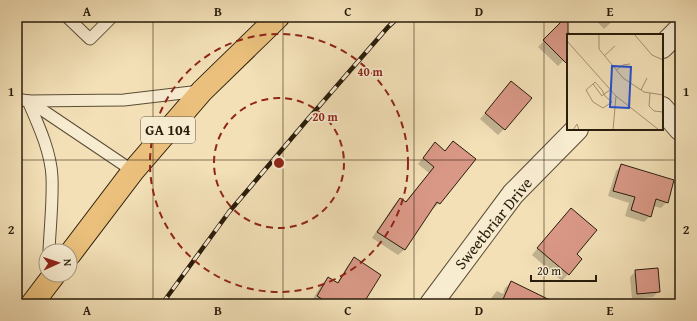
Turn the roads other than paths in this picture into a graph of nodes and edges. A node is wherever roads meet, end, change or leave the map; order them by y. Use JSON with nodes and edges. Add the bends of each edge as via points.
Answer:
{"nodes":[{"id":1,"x":67,"y":17,"type":"edge"},
{"id":2,"x":112,"y":17,"type":"edge"},
{"id":3,"x":278,"y":17,"type":"edge"},
{"id":4,"x":680,"y":29,"type":"edge"},
{"id":5,"x":663,"y":46,"type":"edge"},
{"id":6,"x":202,"y":91,"type":"junction"},
{"id":7,"x":23,"y":100,"type":"edge"},
{"id":8,"x":663,"y":109,"type":"edge"},
{"id":9,"x":680,"y":129,"type":"edge"},
{"id":10,"x":576,"y":130,"type":"edge"},
{"id":11,"x":133,"y":171,"type":"junction"},
{"id":12,"x":49,"y":243,"type":"edge"},
{"id":13,"x":78,"y":243,"type":"edge"},
{"id":14,"x":46,"y":283,"type":"edge"},
{"id":15,"x":32,"y":304,"type":"edge"},
{"id":16,"x":431,"y":304,"type":"edge"}],
"edges":[{"from":1,"to":2,"type":"lane","via":[[90,39]]},
{"from":3,"to":6,"type":"main road","number":"GA 104"},
{"from":4,"to":5,"type":"street"},
{"from":6,"to":7,"type":"lane","via":[[124,100]]},
{"from":6,"to":11,"type":"main road","number":"GA 104"},
{"from":7,"to":11,"type":"lane"},
{"from":7,"to":12,"type":"lane","via":[[39,125],[52,176]]},
{"from":8,"to":9,"type":"street"},
{"from":10,"to":16,"type":"street","name":"Sweetbriar Drive","via":[[513,194]]},
{"from":11,"to":13,"type":"main road","number":"GA 104"},
{"from":14,"to":15,"type":"main road"}]}
